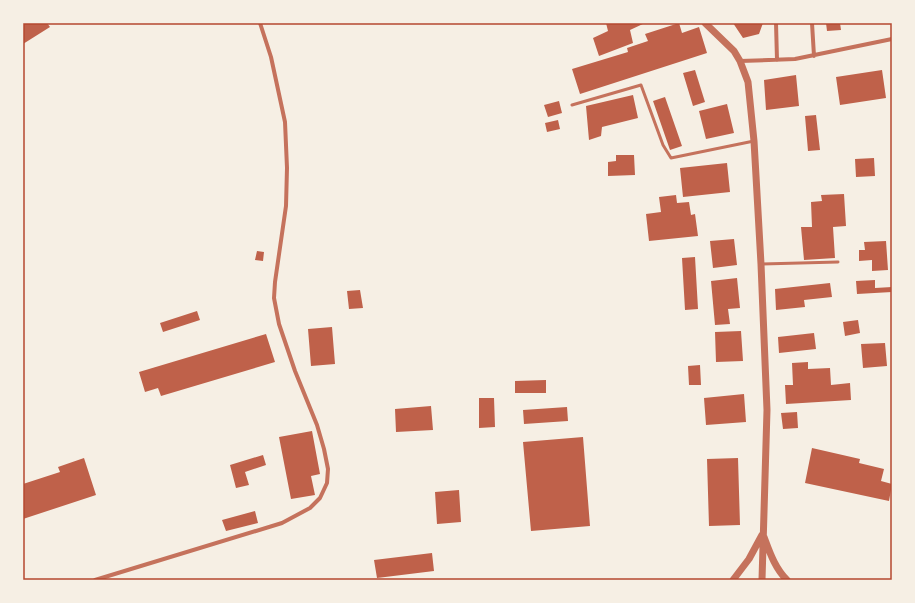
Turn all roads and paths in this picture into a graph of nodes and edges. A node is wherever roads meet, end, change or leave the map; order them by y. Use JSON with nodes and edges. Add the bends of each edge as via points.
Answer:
{"nodes":[{"id":1,"x":260,"y":23,"type":"edge"},
{"id":2,"x":705,"y":23,"type":"edge"},
{"id":3,"x":776,"y":23,"type":"edge"},
{"id":4,"x":812,"y":23,"type":"edge"},
{"id":5,"x":892,"y":39,"type":"edge"},
{"id":6,"x":814,"y":56,"type":"junction"},
{"id":7,"x":778,"y":60,"type":"junction"},
{"id":8,"x":740,"y":61,"type":"junction"},
{"id":9,"x":572,"y":105,"type":"dead end"},
{"id":10,"x":754,"y":142,"type":"junction"},
{"id":11,"x":838,"y":262,"type":"dead end"},
{"id":12,"x":761,"y":264,"type":"junction"},
{"id":13,"x":763,"y":534,"type":"junction"},
{"id":14,"x":95,"y":580,"type":"edge"},
{"id":15,"x":733,"y":580,"type":"edge"},
{"id":16,"x":762,"y":580,"type":"edge"},
{"id":17,"x":787,"y":580,"type":"edge"}],
"edges":[{"from":1,"to":14,"type":"street","via":[[271,57],[285,122],[286,206],[274,298],[283,338],[324,449],[328,469],[327,483],[320,498],[310,508],[282,523]]},
{"from":2,"to":8,"type":"street","via":[[734,51]]},
{"from":3,"to":7,"type":"street"},
{"from":4,"to":6,"type":"street"},
{"from":5,"to":6,"type":"street"},
{"from":6,"to":7,"type":"street"},
{"from":7,"to":8,"type":"street"},
{"from":8,"to":10,"type":"street","via":[[748,82]]},
{"from":9,"to":10,"type":"lane","via":[[641,85],[663,145],[671,158]]},
{"from":10,"to":12,"type":"street"},
{"from":11,"to":12,"type":"lane"},
{"from":12,"to":13,"type":"street","via":[[767,410]]},
{"from":13,"to":15,"type":"street"},
{"from":13,"to":16,"type":"street"},
{"from":13,"to":17,"type":"street","via":[[772,558]]}]}
